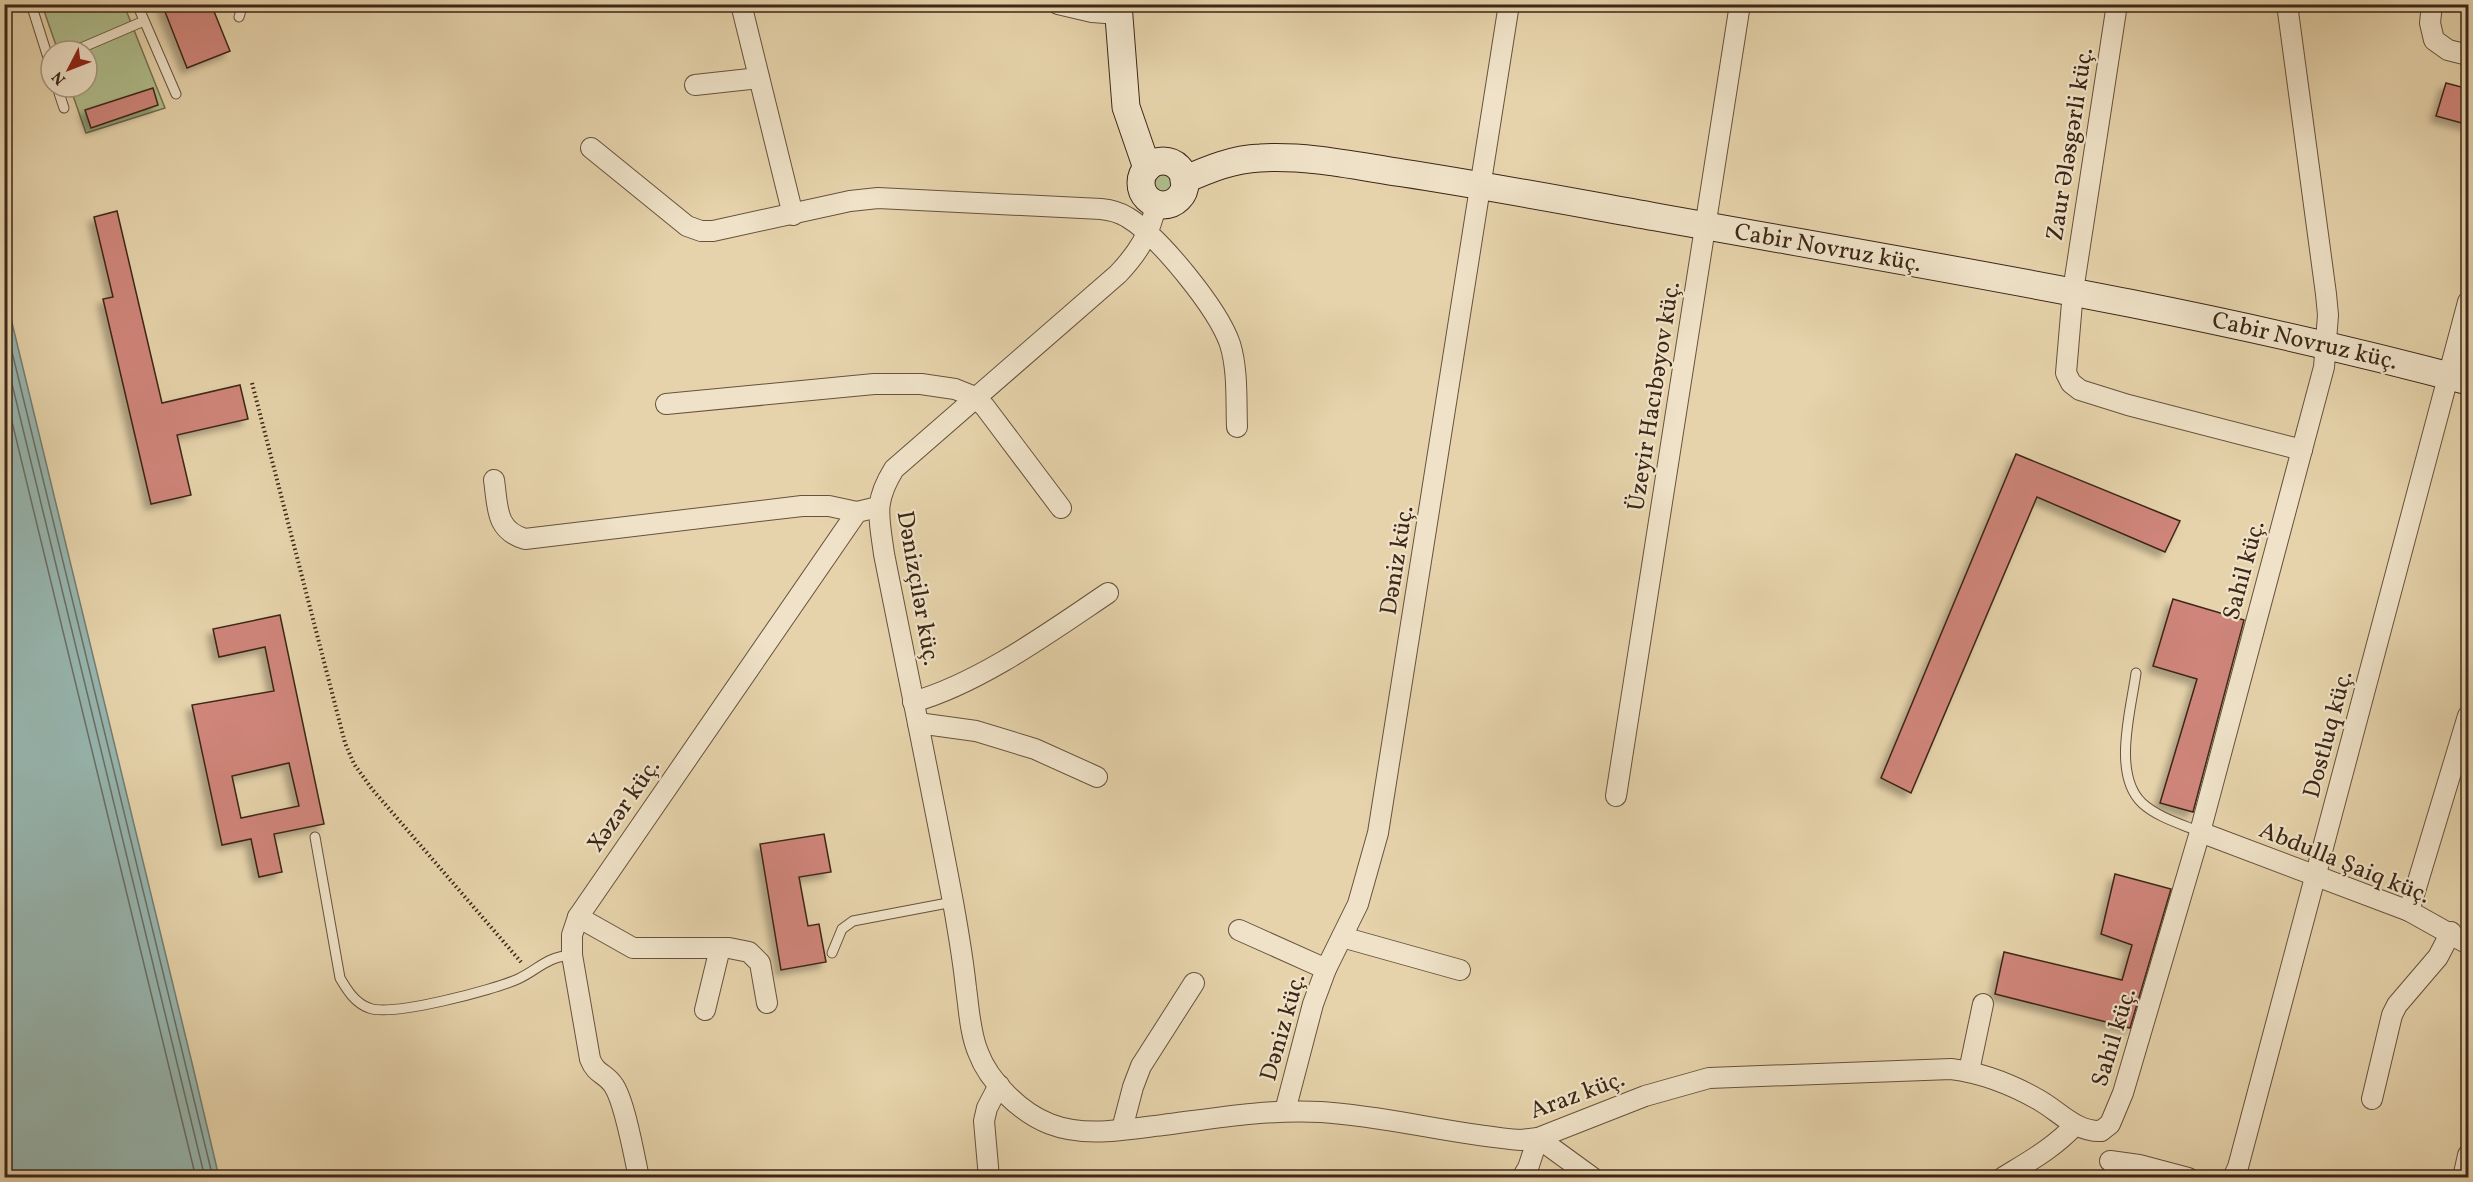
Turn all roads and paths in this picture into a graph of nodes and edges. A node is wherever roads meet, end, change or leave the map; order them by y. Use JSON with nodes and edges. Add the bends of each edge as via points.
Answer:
{"nodes":[{"id":1,"x":31,"y":4,"type":"edge"},
{"id":2,"x":137,"y":4,"type":"edge"},
{"id":3,"x":243,"y":4,"type":"edge"},
{"id":4,"x":741,"y":4,"type":"edge"},
{"id":5,"x":1058,"y":4,"type":"edge"},
{"id":6,"x":1509,"y":4,"type":"edge"},
{"id":7,"x":1740,"y":4,"type":"edge"},
{"id":8,"x":2117,"y":4,"type":"edge"},
{"id":9,"x":2287,"y":4,"type":"edge"},
{"id":10,"x":2432,"y":4,"type":"edge"},
{"id":11,"x":1118,"y":9,"type":"edge"},
{"id":12,"x":239,"y":17,"type":"dead end"},
{"id":13,"x":144,"y":21,"type":"junction"},
{"id":14,"x":42,"y":39,"type":"edge"},
{"id":15,"x":99,"y":40,"type":"edge"},
{"id":16,"x":2469,"y":56,"type":"edge"},
{"id":17,"x":759,"y":78,"type":"junction"},
{"id":18,"x":695,"y":85,"type":"dead end"},
{"id":19,"x":176,"y":94,"type":"dead end"},
{"id":20,"x":61,"y":99,"type":"edge"},
{"id":21,"x":64,"y":108,"type":"dead end"},
{"id":22,"x":591,"y":148,"type":"dead end"},
{"id":23,"x":1147,"y":168,"type":"junction"},
{"id":24,"x":1184,"y":180,"type":"junction"},
{"id":25,"x":1480,"y":185,"type":"junction"},
{"id":26,"x":1156,"y":204,"type":"junction"},
{"id":27,"x":793,"y":215,"type":"junction"},
{"id":28,"x":1705,"y":226,"type":"junction"},
{"id":29,"x":1148,"y":233,"type":"junction"},
{"id":30,"x":2073,"y":291,"type":"junction"},
{"id":31,"x":2469,"y":302,"type":"edge"},
{"id":32,"x":2327,"y":345,"type":"junction"},
{"id":33,"x":2458,"y":378,"type":"edge"},
{"id":34,"x":252,"y":382,"type":"dead end"},
{"id":35,"x":975,"y":397,"type":"junction"},
{"id":36,"x":666,"y":404,"type":"dead end"},
{"id":37,"x":1237,"y":427,"type":"dead end"},
{"id":38,"x":2301,"y":450,"type":"junction"},
{"id":39,"x":494,"y":480,"type":"dead end"},
{"id":40,"x":878,"y":507,"type":"junction"},
{"id":41,"x":1061,"y":508,"type":"dead end"},
{"id":42,"x":857,"y":512,"type":"junction"},
{"id":43,"x":1108,"y":593,"type":"dead end"},
{"id":44,"x":2136,"y":673,"type":"dead end"},
{"id":45,"x":913,"y":702,"type":"junction"},
{"id":46,"x":2469,"y":716,"type":"edge"},
{"id":47,"x":918,"y":723,"type":"junction"},
{"id":48,"x":1096,"y":777,"type":"dead end"},
{"id":49,"x":1616,"y":796,"type":"dead end"},
{"id":50,"x":2200,"y":832,"type":"junction"},
{"id":51,"x":315,"y":837,"type":"dead end"},
{"id":52,"x":2316,"y":876,"type":"junction"},
{"id":53,"x":953,"y":902,"type":"junction"},
{"id":54,"x":2409,"y":911,"type":"junction"},
{"id":55,"x":578,"y":917,"type":"junction"},
{"id":56,"x":1239,"y":930,"type":"dead end"},
{"id":57,"x":2451,"y":932,"type":"junction"},
{"id":58,"x":1342,"y":937,"type":"junction"},
{"id":59,"x":2469,"y":944,"type":"edge"},
{"id":60,"x":720,"y":948,"type":"junction"},
{"id":61,"x":832,"y":953,"type":"dead end"},
{"id":62,"x":572,"y":955,"type":"junction"},
{"id":63,"x":1326,"y":969,"type":"junction"},
{"id":64,"x":1460,"y":970,"type":"dead end"},
{"id":65,"x":529,"y":972,"type":"junction"},
{"id":66,"x":1194,"y":983,"type":"dead end"},
{"id":67,"x":767,"y":1003,"type":"dead end"},
{"id":68,"x":1983,"y":1004,"type":"dead end"},
{"id":69,"x":705,"y":1010,"type":"dead end"},
{"id":70,"x":1969,"y":1071,"type":"junction"},
{"id":71,"x":999,"y":1085,"type":"junction"},
{"id":72,"x":2372,"y":1098,"type":"dead end"},
{"id":73,"x":1284,"y":1111,"type":"junction"},
{"id":74,"x":2075,"y":1125,"type":"junction"},
{"id":75,"x":1122,"y":1130,"type":"junction"},
{"id":76,"x":2101,"y":1131,"type":"junction"},
{"id":77,"x":1538,"y":1138,"type":"junction"},
{"id":78,"x":2469,"y":1155,"type":"edge"},
{"id":79,"x":2112,"y":1169,"type":"edge"},
{"id":80,"x":639,"y":1178,"type":"edge"},
{"id":81,"x":989,"y":1178,"type":"edge"},
{"id":82,"x":1522,"y":1178,"type":"edge"},
{"id":83,"x":1593,"y":1178,"type":"edge"},
{"id":84,"x":2002,"y":1178,"type":"edge"},
{"id":85,"x":2188,"y":1178,"type":"edge"},
{"id":86,"x":2233,"y":1178,"type":"edge"},
{"id":87,"x":2463,"y":1178,"type":"edge"}],
"edges":[{"from":1,"to":14,"type":"lane"},
{"from":2,"to":13,"type":"lane"},
{"from":3,"to":12,"type":"lane"},
{"from":4,"to":17,"type":"street"},
{"from":5,"to":11,"type":"street","via":[[1092,12]]},
{"from":6,"to":25,"type":"street","name":"Dәniz küç."},
{"from":7,"to":28,"type":"street","name":"Üzeyir Hacıbəyov küç."},
{"from":8,"to":30,"type":"street","name":"Zaur Ələsgərli küç."},
{"from":9,"to":32,"type":"street","name":"Sahil küç.","via":[[2326,294]]},
{"from":10,"to":16,"type":"street","via":[[2430,23],[2434,40],[2448,50]]},
{"from":11,"to":23,"type":"main road","via":[[1126,107]]},
{"from":13,"to":15,"type":"lane"},
{"from":13,"to":19,"type":"lane"},
{"from":17,"to":18,"type":"street"},
{"from":17,"to":27,"type":"street"},
{"from":20,"to":21,"type":"lane"},
{"from":22,"to":27,"type":"street","via":[[687,226],[701,231]]},
{"from":23,"to":24,"type":"main road","via":[[1164,161],[1181,171]]},
{"from":23,"to":26,"type":"main road","via":[[1142,189],[1149,201]]},
{"from":24,"to":25,"type":"main road","name":"Cabir Novruz küç.","via":[[1232,162],[1280,158]]},
{"from":24,"to":26,"type":"main road","via":[[1180,197],[1165,205]]},
{"from":25,"to":28,"type":"main road","name":"Cabir Novruz küç."},
{"from":25,"to":58,"type":"street","name":"Dәniz küç.","via":[[1378,833],[1362,893]]},
{"from":26,"to":29,"type":"street","name":"Dәnizçilәr küç."},
{"from":27,"to":29,"type":"street","via":[[878,198],[1101,209],[1128,217]]},
{"from":28,"to":30,"type":"main road","name":"Cabir Novruz küç."},
{"from":28,"to":49,"type":"street","name":"Üzeyir Hacıbəyov küç."},
{"from":29,"to":35,"type":"street","name":"Dәnizçilәr küç.","via":[[1118,274]]},
{"from":29,"to":37,"type":"street","via":[[1205,297],[1221,321],[1235,366]]},
{"from":30,"to":32,"type":"main road","name":"Cabir Novruz küç."},
{"from":30,"to":38,"type":"street","name":"Zaur Ələsgərli küç.","via":[[2066,373],[2080,390]]},
{"from":31,"to":33,"type":"street","name":"Dostluq küç."},
{"from":32,"to":33,"type":"main road","name":"Cabir Novruz küç."},
{"from":32,"to":38,"type":"street","name":"Sahil küç."},
{"from":33,"to":52,"type":"street","name":"Dostluq küç."},
{"from":34,"to":65,"type":"path","via":[[342,732],[354,764]]},
{"from":35,"to":36,"type":"street","via":[[955,389],[921,384],[874,384]]},
{"from":35,"to":40,"type":"street","name":"Dәnizçilәr küç.","via":[[894,469]]},
{"from":35,"to":41,"type":"street"},
{"from":38,"to":50,"type":"street","name":"Sahil küç."},
{"from":39,"to":42,"type":"street","via":[[500,520],[512,535],[525,539],[802,506]]},
{"from":40,"to":42,"type":"street"},
{"from":40,"to":45,"type":"street","name":"Dәnizçilәr küç."},
{"from":42,"to":55,"type":"street","name":"Xəzər küç."},
{"from":43,"to":45,"type":"street","via":[[1032,644],[935,696]]},
{"from":44,"to":50,"type":"lane","via":[[2124,764],[2128,780],[2143,804]]},
{"from":45,"to":47,"type":"street","name":"Dәnizçilәr küç."},
{"from":46,"to":54,"type":"street"},
{"from":47,"to":48,"type":"street","via":[[976,732],[1025,746]]},
{"from":47,"to":53,"type":"street","name":"Dәnizçilәr küç."},
{"from":50,"to":52,"type":"street","name":"Abdulla Şaiq küç."},
{"from":50,"to":76,"type":"street","name":"Sahil küç.","via":[[2123,1093],[2110,1124]]},
{"from":51,"to":65,"type":"lane","via":[[340,978],[352,996],[369,1008],[389,1011],[485,991]]},
{"from":52,"to":54,"type":"street","name":"Abdulla Şaiq küç."},
{"from":52,"to":86,"type":"street","name":"Dostluq küç."},
{"from":53,"to":61,"type":"lane","via":[[853,921],[842,928]]},
{"from":53,"to":71,"type":"street","name":"Dәnizçilәr küç.","via":[[971,1028],[978,1053]]},
{"from":54,"to":57,"type":"street","name":"Abdulla Şaiq küç."},
{"from":55,"to":60,"type":"street","via":[[633,948]]},
{"from":55,"to":62,"type":"street","name":"Xəzər küç.","via":[[572,935]]},
{"from":56,"to":63,"type":"street"},
{"from":57,"to":59,"type":"street","name":"Abdulla Şaiq küç."},
{"from":57,"to":72,"type":"street","via":[[2439,957],[2392,1015]]},
{"from":58,"to":63,"type":"street","name":"Dәniz küç."},
{"from":58,"to":64,"type":"street"},
{"from":60,"to":67,"type":"street","via":[[749,952],[760,963]]},
{"from":60,"to":69,"type":"street"},
{"from":62,"to":65,"type":"lane","via":[[556,956]]},
{"from":62,"to":80,"type":"street","name":"Xəzər küç.","via":[[590,1059],[619,1096]]},
{"from":63,"to":73,"type":"street","name":"Dәniz küç."},
{"from":66,"to":75,"type":"street","via":[[1142,1066]]},
{"from":68,"to":70,"type":"street"},
{"from":70,"to":74,"type":"street","name":"Araz küç.","via":[[2018,1089]]},
{"from":70,"to":77,"type":"street","name":"Araz küç.","via":[[1709,1078],[1645,1096]]},
{"from":71,"to":75,"type":"street","name":"Araz küç.","via":[[1050,1124],[1101,1132]]},
{"from":71,"to":81,"type":"street","via":[[984,1121]]},
{"from":73,"to":75,"type":"street","name":"Araz küç."},
{"from":73,"to":77,"type":"street","name":"Araz küç.","via":[[1369,1116],[1503,1139]]},
{"from":74,"to":76,"type":"street","name":"Araz küç."},
{"from":74,"to":84,"type":"street","via":[[2048,1150]]},
{"from":76,"to":79,"type":"street"},
{"from":77,"to":82,"type":"street"},
{"from":77,"to":83,"type":"street"},
{"from":78,"to":87,"type":"street"},
{"from":79,"to":85,"type":"street","via":[[2139,1165]]}]}
